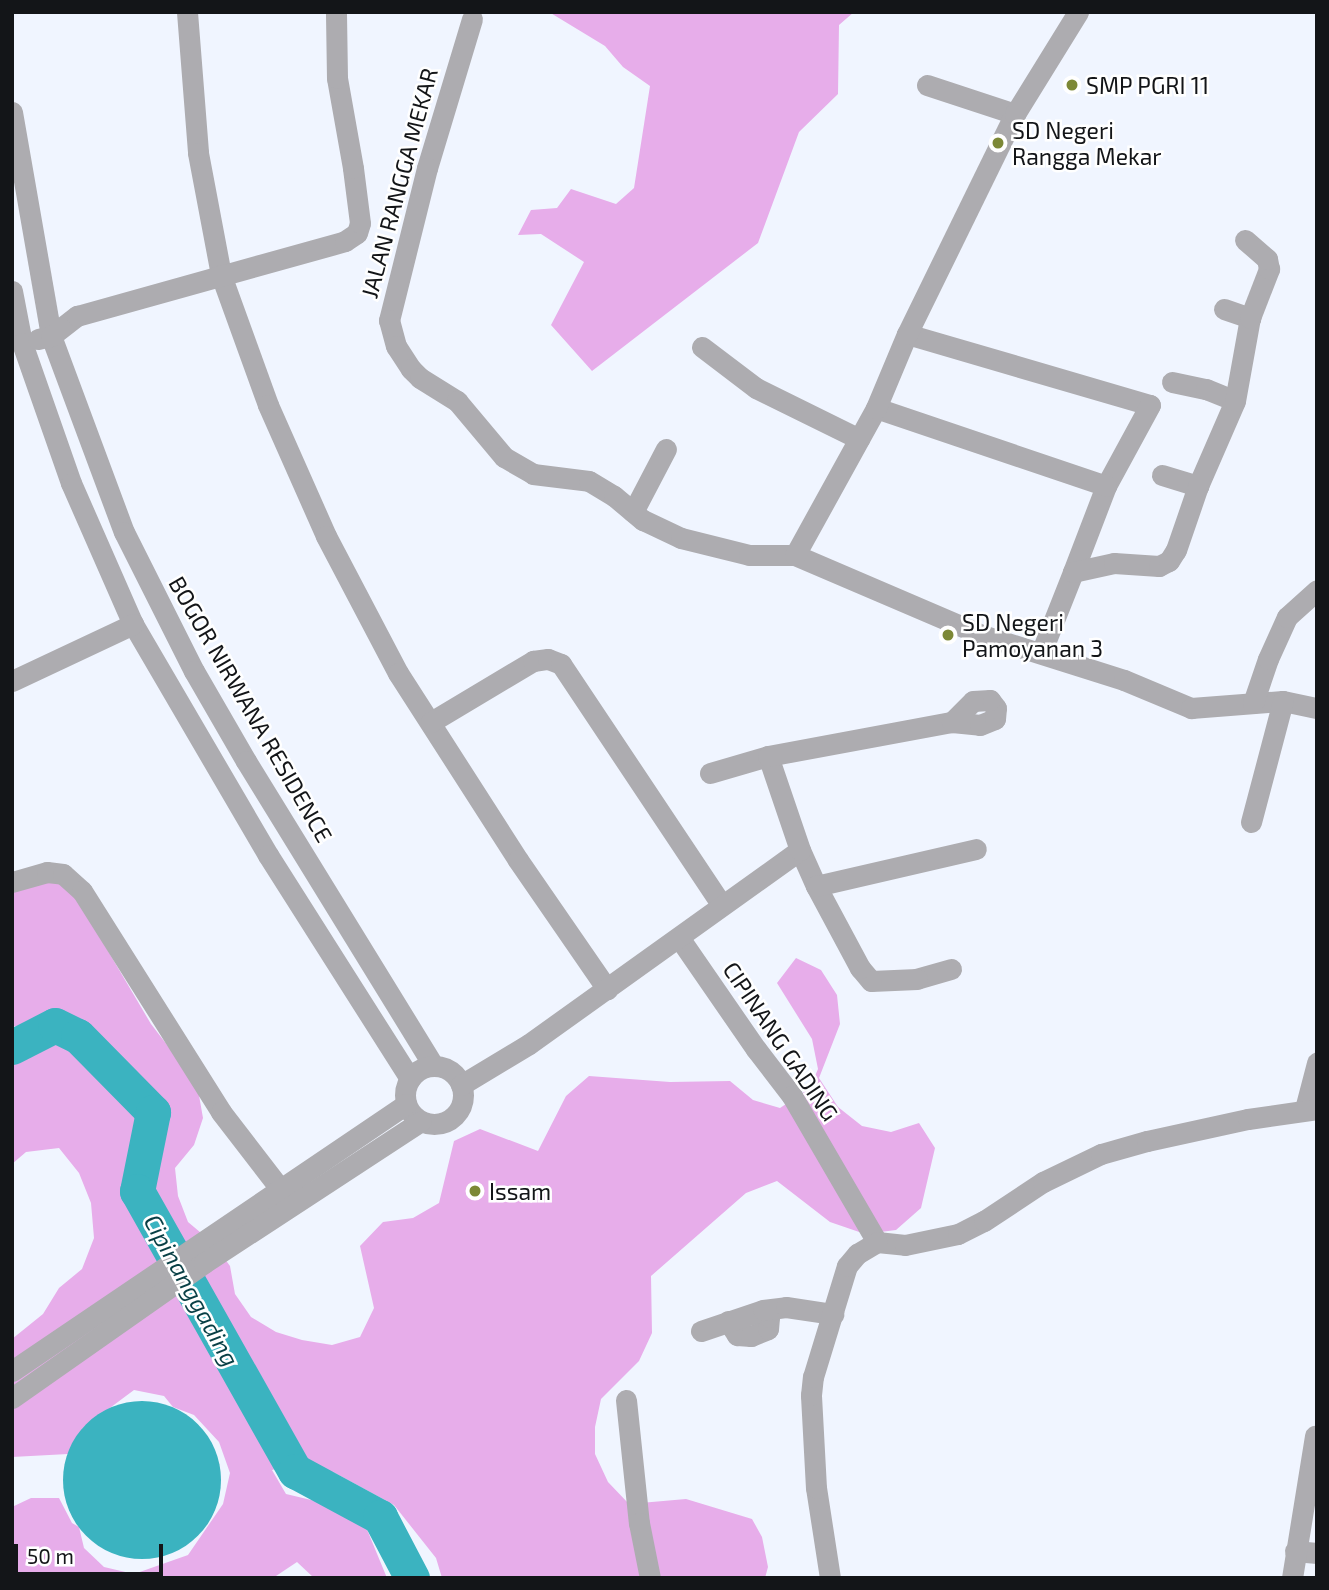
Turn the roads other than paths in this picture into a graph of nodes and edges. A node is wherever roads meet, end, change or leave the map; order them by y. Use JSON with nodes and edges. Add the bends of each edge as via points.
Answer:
{"nodes":[{"id":1,"x":187,"y":12,"type":"edge"},
{"id":2,"x":336,"y":12,"type":"edge"},
{"id":3,"x":1078,"y":12,"type":"edge"},
{"id":4,"x":472,"y":19,"type":"dead end"},
{"id":5,"x":927,"y":85,"type":"dead end"},
{"id":6,"x":12,"y":112,"type":"edge"},
{"id":7,"x":1015,"y":114,"type":"junction"},
{"id":8,"x":1245,"y":240,"type":"dead end"},
{"id":9,"x":221,"y":275,"type":"junction"},
{"id":10,"x":12,"y":291,"type":"edge"},
{"id":11,"x":1224,"y":309,"type":"dead end"},
{"id":12,"x":1250,"y":318,"type":"junction"},
{"id":13,"x":906,"y":334,"type":"junction"},
{"id":14,"x":51,"y":335,"type":"junction"},
{"id":15,"x":22,"y":343,"type":"junction"},
{"id":16,"x":702,"y":347,"type":"dead end"},
{"id":17,"x":1172,"y":382,"type":"dead end"},
{"id":18,"x":1235,"y":401,"type":"junction"},
{"id":19,"x":876,"y":408,"type":"junction"},
{"id":20,"x":859,"y":439,"type":"junction"},
{"id":21,"x":666,"y":449,"type":"dead end"},
{"id":22,"x":1162,"y":475,"type":"dead end"},
{"id":23,"x":1106,"y":486,"type":"junction"},
{"id":24,"x":1198,"y":486,"type":"junction"},
{"id":25,"x":633,"y":512,"type":"junction"},
{"id":26,"x":795,"y":555,"type":"junction"},
{"id":27,"x":1073,"y":572,"type":"junction"},
{"id":28,"x":1317,"y":590,"type":"edge"},
{"id":29,"x":133,"y":624,"type":"junction"},
{"id":30,"x":1041,"y":653,"type":"junction"},
{"id":31,"x":12,"y":681,"type":"edge"},
{"id":32,"x":1283,"y":701,"type":"junction"},
{"id":33,"x":1253,"y":703,"type":"junction"},
{"id":34,"x":1317,"y":708,"type":"edge"},
{"id":35,"x":431,"y":722,"type":"junction"},
{"id":36,"x":952,"y":722,"type":"dead end"},
{"id":37,"x":768,"y":757,"type":"junction"},
{"id":38,"x":246,"y":761,"type":"junction"},
{"id":39,"x":710,"y":773,"type":"dead end"},
{"id":40,"x":219,"y":775,"type":"junction"},
{"id":41,"x":1251,"y":822,"type":"dead end"},
{"id":42,"x":800,"y":849,"type":"junction"},
{"id":43,"x":976,"y":849,"type":"dead end"},
{"id":44,"x":12,"y":882,"type":"edge"},
{"id":45,"x":816,"y":886,"type":"junction"},
{"id":46,"x":721,"y":904,"type":"junction"},
{"id":47,"x":680,"y":939,"type":"junction"},
{"id":48,"x":951,"y":969,"type":"dead end"},
{"id":49,"x":607,"y":989,"type":"junction"},
{"id":50,"x":1317,"y":1063,"type":"edge"},
{"id":51,"x":434,"y":1066,"type":"junction"},
{"id":52,"x":410,"y":1079,"type":"junction"},
{"id":53,"x":461,"y":1085,"type":"junction"},
{"id":54,"x":406,"y":1104,"type":"junction"},
{"id":55,"x":1311,"y":1109,"type":"edge"},
{"id":56,"x":421,"y":1121,"type":"junction"},
{"id":57,"x":281,"y":1190,"type":"junction"},
{"id":58,"x":877,"y":1241,"type":"junction"},
{"id":59,"x":199,"y":1255,"type":"junction"},
{"id":60,"x":160,"y":1282,"type":"junction"},
{"id":61,"x":833,"y":1314,"type":"junction"},
{"id":62,"x":701,"y":1331,"type":"dead end"},
{"id":63,"x":12,"y":1371,"type":"edge"},
{"id":64,"x":12,"y":1398,"type":"edge"},
{"id":65,"x":626,"y":1400,"type":"dead end"},
{"id":66,"x":1315,"y":1436,"type":"edge"},
{"id":67,"x":1295,"y":1551,"type":"junction"},
{"id":68,"x":1317,"y":1553,"type":"edge"},
{"id":69,"x":650,"y":1578,"type":"edge"},
{"id":70,"x":830,"y":1578,"type":"edge"},
{"id":71,"x":1292,"y":1578,"type":"edge"}],
"edges":[{"from":1,"to":9,"type":"street","via":[[198,153]]},
{"from":2,"to":9,"type":"street","via":[[337,78],[353,168],[360,223],[357,233],[345,241]]},
{"from":3,"to":7,"type":"street"},
{"from":4,"to":25,"type":"street","name":"JALAN RANGGA MEKAR","via":[[394,288],[389,320],[396,346],[419,378],[457,401],[504,457],[533,474],[589,481]]},
{"from":5,"to":7,"type":"street"},
{"from":6,"to":14,"type":"street","name":"BOGOR NIRWANA RESIDENCE"},
{"from":7,"to":13,"type":"street"},
{"from":8,"to":12,"type":"street","via":[[1269,267]]},
{"from":9,"to":14,"type":"street","via":[[77,316]]},
{"from":9,"to":35,"type":"street","via":[[268,405],[326,536],[398,673]]},
{"from":10,"to":15,"type":"street"},
{"from":11,"to":12,"type":"street"},
{"from":12,"to":18,"type":"street"},
{"from":13,"to":19,"type":"street"},
{"from":13,"to":23,"type":"street","via":[[1150,405]]},
{"from":14,"to":15,"type":"street"},
{"from":14,"to":38,"type":"street","name":"BOGOR NIRWANA RESIDENCE","via":[[124,532],[194,671]]},
{"from":15,"to":29,"type":"street","via":[[71,483]]},
{"from":16,"to":20,"type":"street","via":[[756,388]]},
{"from":17,"to":18,"type":"street"},
{"from":18,"to":24,"type":"street"},
{"from":19,"to":20,"type":"street"},
{"from":19,"to":23,"type":"street"},
{"from":20,"to":26,"type":"street"},
{"from":21,"to":25,"type":"street"},
{"from":22,"to":24,"type":"street"},
{"from":23,"to":27,"type":"street"},
{"from":24,"to":27,"type":"street","via":[[1169,561],[1159,566],[1114,564]]},
{"from":25,"to":26,"type":"street","name":"JALAN RANGGA MEKAR","via":[[660,530],[709,546],[749,555]]},
{"from":26,"to":30,"type":"street","name":"JALAN RANGGA MEKAR","via":[[982,635]]},
{"from":27,"to":30,"type":"street"},
{"from":28,"to":33,"type":"street","via":[[1287,617]]},
{"from":29,"to":31,"type":"street"},
{"from":29,"to":40,"type":"street"},
{"from":30,"to":33,"type":"street","name":"JALAN RANGGA MEKAR","via":[[1191,708]]},
{"from":32,"to":33,"type":"street","name":"JALAN RANGGA MEKAR"},
{"from":32,"to":34,"type":"street","name":"JALAN RANGGA MEKAR"},
{"from":32,"to":41,"type":"street"},
{"from":35,"to":46,"type":"street","via":[[533,661],[548,659],[561,664]]},
{"from":35,"to":49,"type":"street","via":[[517,860]]},
{"from":36,"to":37,"type":"street"},
{"from":37,"to":39,"type":"street"},
{"from":37,"to":42,"type":"street"},
{"from":38,"to":40,"type":"street"},
{"from":38,"to":51,"type":"street","name":"BOGOR NIRWANA RESIDENCE"},
{"from":40,"to":52,"type":"street"},
{"from":42,"to":45,"type":"street"},
{"from":42,"to":46,"type":"street"},
{"from":43,"to":45,"type":"street"},
{"from":44,"to":57,"type":"street","via":[[47,872],[63,874],[82,891],[221,1112]]},
{"from":45,"to":48,"type":"street","via":[[871,981],[917,979]]},
{"from":46,"to":47,"type":"street"},
{"from":47,"to":49,"type":"street"},
{"from":47,"to":58,"type":"street","name":"CIPINANG GADING","via":[[792,1096]]},
{"from":49,"to":53,"type":"street"},
{"from":50,"to":55,"type":"street"},
{"from":51,"to":52,"type":"street"},
{"from":51,"to":53,"type":"street","via":[[450,1072]]},
{"from":52,"to":54,"type":"street"},
{"from":53,"to":56,"type":"street","via":[[457,1113],[440,1123]]},
{"from":54,"to":56,"type":"street"},
{"from":54,"to":57,"type":"street"},
{"from":55,"to":58,"type":"street","via":[[1147,1140],[1101,1154],[1043,1182],[958,1234],[905,1245]]},
{"from":56,"to":59,"type":"street"},
{"from":57,"to":59,"type":"street"},
{"from":58,"to":61,"type":"street","via":[[847,1266]]},
{"from":59,"to":60,"type":"street"},
{"from":60,"to":63,"type":"street"},
{"from":60,"to":64,"type":"street"},
{"from":61,"to":62,"type":"street","via":[[786,1307],[762,1310]]},
{"from":61,"to":70,"type":"street","via":[[811,1395],[816,1488]]},
{"from":65,"to":69,"type":"street","via":[[639,1523]]},
{"from":66,"to":67,"type":"street"},
{"from":67,"to":68,"type":"street"},
{"from":67,"to":71,"type":"street"}]}
